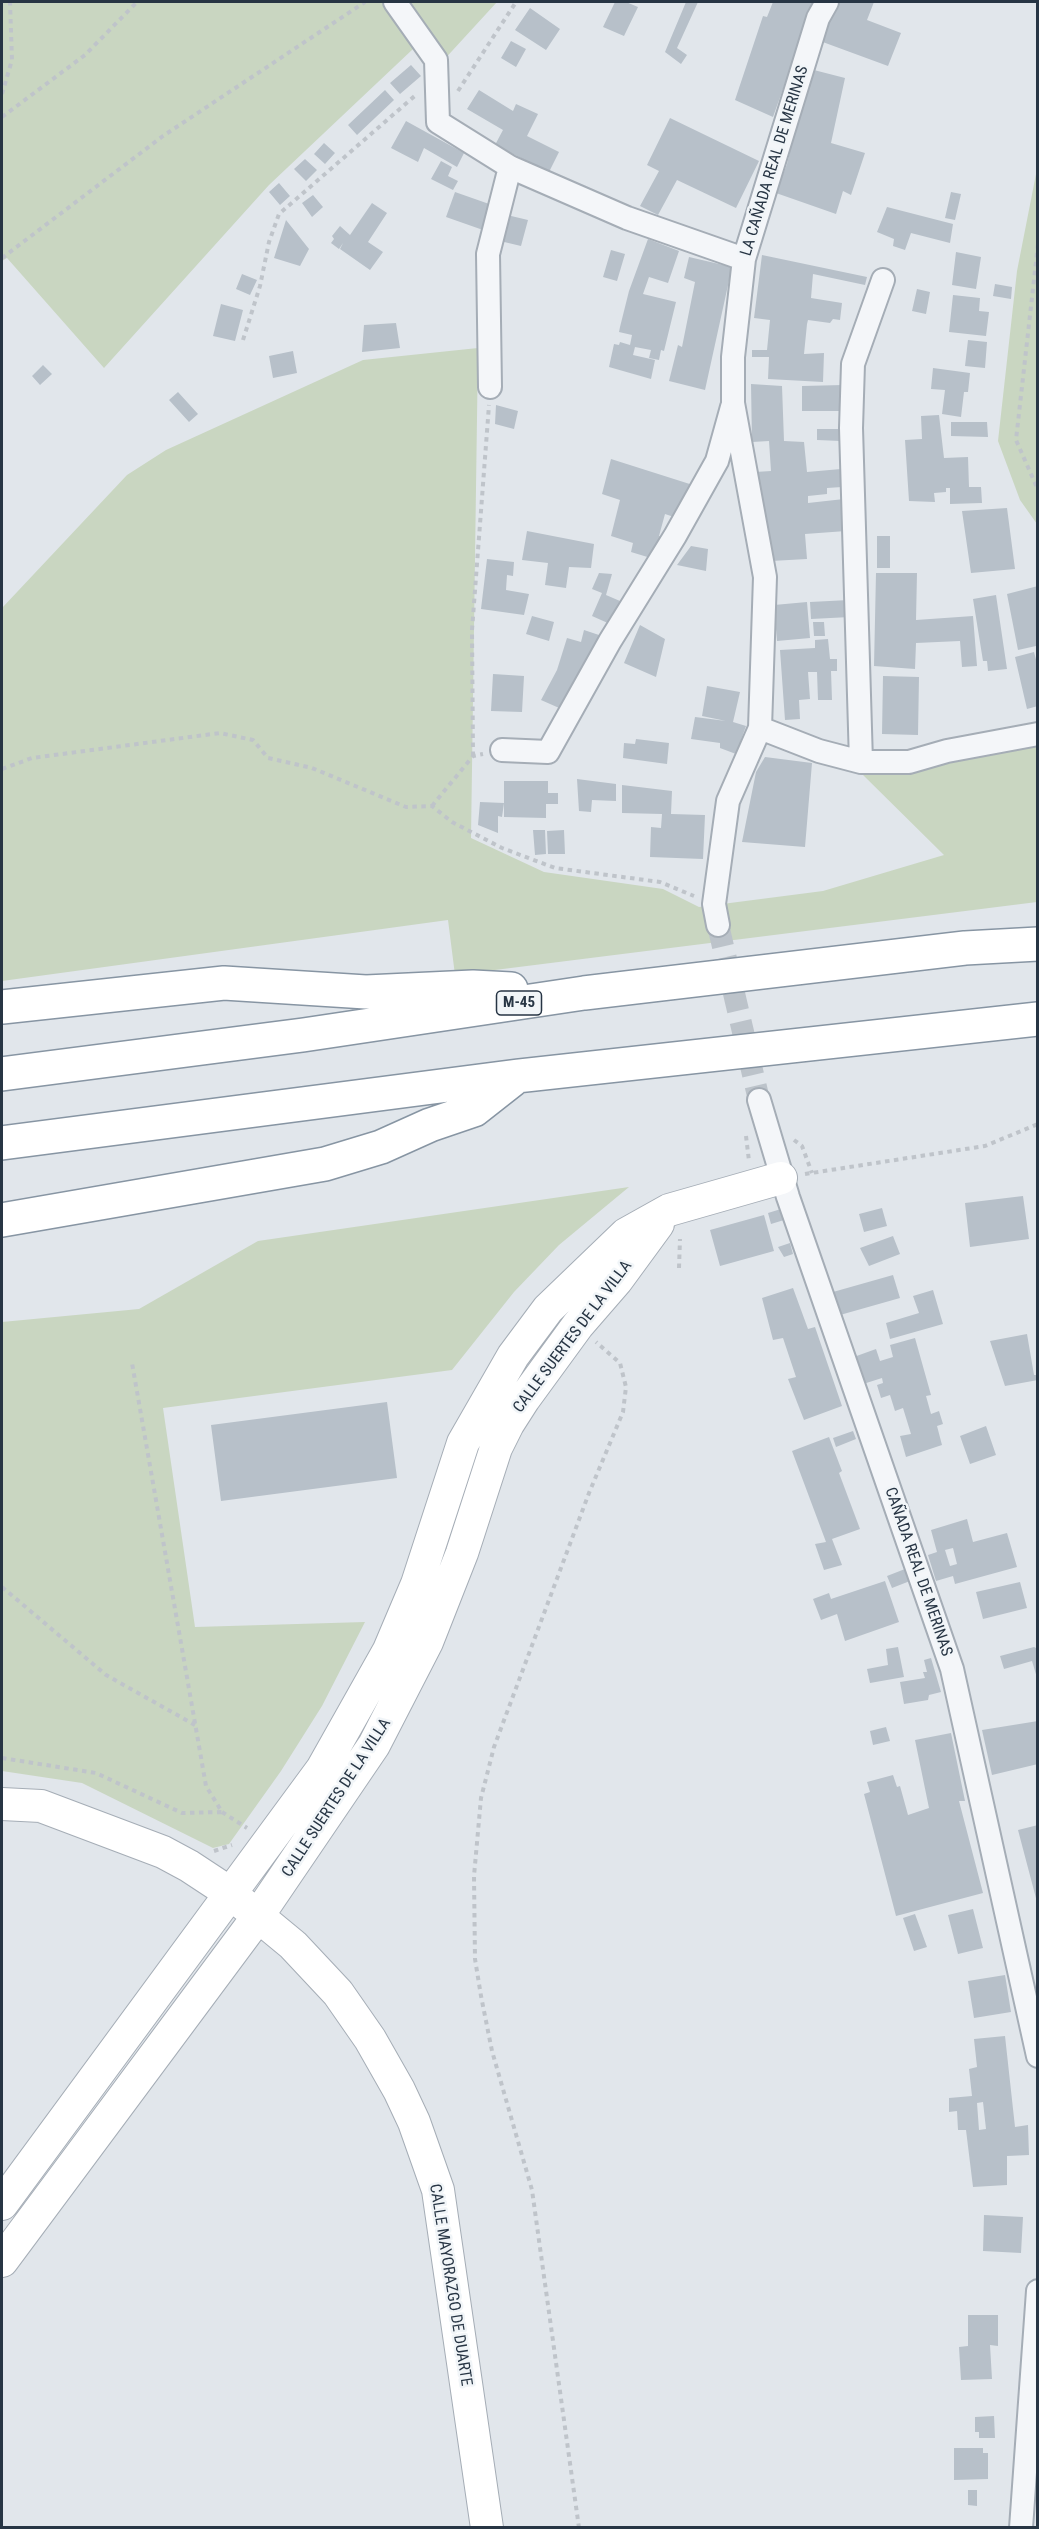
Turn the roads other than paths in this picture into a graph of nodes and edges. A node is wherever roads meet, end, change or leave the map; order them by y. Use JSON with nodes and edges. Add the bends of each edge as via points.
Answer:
{"nodes":[{"id":1,"x":395,"y":2,"type":"edge"},
{"id":2,"x":826,"y":2,"type":"edge"},
{"id":3,"x":510,"y":167,"type":"junction"},
{"id":4,"x":744,"y":259,"type":"junction"},
{"id":5,"x":883,"y":280,"type":"dead end"},
{"id":6,"x":490,"y":387,"type":"road end"},
{"id":7,"x":733,"y":403,"type":"junction"},
{"id":8,"x":760,"y":728,"type":"junction"},
{"id":9,"x":1038,"y":734,"type":"edge"},
{"id":10,"x":502,"y":750,"type":"road end"},
{"id":11,"x":861,"y":762,"type":"junction"},
{"id":12,"x":716,"y":915,"type":"tunnel mouth"},
{"id":13,"x":1038,"y":944,"type":"edge"},
{"id":14,"x":584,"y":993,"type":"junction"},
{"id":15,"x":2,"y":1004,"type":"edge"},
{"id":16,"x":1038,"y":1018,"type":"edge"},
{"id":17,"x":2,"y":1074,"type":"edge"},
{"id":18,"x":518,"y":1076,"type":"junction"},
{"id":19,"x":759,"y":1100,"type":"tunnel mouth"},
{"id":20,"x":2,"y":1143,"type":"edge"},
{"id":21,"x":781,"y":1178,"type":"junction"},
{"id":22,"x":136,"y":1196,"type":"junction"},
{"id":23,"x":669,"y":1210,"type":"junction"},
{"id":24,"x":2,"y":1214,"type":"edge"},
{"id":25,"x":2,"y":1220,"type":"edge"},
{"id":26,"x":2,"y":1804,"type":"edge"},
{"id":27,"x":230,"y":1893,"type":"junction"},
{"id":28,"x":259,"y":1915,"type":"junction"},
{"id":29,"x":1038,"y":2056,"type":"edge"},
{"id":30,"x":2,"y":2204,"type":"edge"},
{"id":31,"x":2,"y":2261,"type":"edge"},
{"id":32,"x":1038,"y":2291,"type":"edge"},
{"id":33,"x":487,"y":2528,"type":"edge"},
{"id":34,"x":1021,"y":2528,"type":"edge"}],
"edges":[{"from":1,"to":3,"type":"street","via":[[436,60],[438,122]]},
{"from":2,"to":4,"type":"street","name":"LA CAÑADA REAL DE MERINAS"},
{"from":3,"to":4,"type":"street","via":[[627,218]]},
{"from":3,"to":6,"type":"street","via":[[488,254]]},
{"from":4,"to":7,"type":"street","name":"LA CAÑADA REAL DE MERINAS","via":[[733,357]]},
{"from":5,"to":11,"type":"street","via":[[853,364],[851,428]]},
{"from":7,"to":8,"type":"street","name":"LA CAÑADA REAL DE MERINAS","via":[[765,577]]},
{"from":7,"to":10,"type":"street","via":[[717,461],[548,752]]},
{"from":8,"to":11,"type":"street"},
{"from":8,"to":12,"type":"street","name":"LA CAÑADA REAL DE MERINAS","via":[[728,801]]},
{"from":9,"to":11,"type":"street","via":[[909,762]]},
{"from":13,"to":14,"type":"highway","number":"M-45","via":[[966,948]]},
{"from":14,"to":15,"type":"highway","via":[[473,987],[366,992],[224,983]]},
{"from":14,"to":17,"type":"highway","number":"M-45"},
{"from":16,"to":18,"type":"highway"},
{"from":18,"to":20,"type":"highway"},
{"from":18,"to":22,"type":"highway","via":[[474,1110],[381,1147],[325,1164]]},
{"from":19,"to":21,"type":"street","name":"CAÑADA REAL DE MERINAS"},
{"from":21,"to":23,"type":"main road","name":"CALLE SUERTES DE LA VILLA"},
{"from":21,"to":29,"type":"street","name":"CAÑADA REAL DE MERINAS","via":[[952,1669]]},
{"from":22,"to":24,"type":"highway"},
{"from":22,"to":25,"type":"highway"},
{"from":23,"to":27,"type":"main road","name":"CALLE SUERTES DE LA VILLA","via":[[626,1234],[594,1263],[548,1310],[513,1356],[463,1443],[417,1584],[389,1650],[322,1769]]},
{"from":23,"to":28,"type":"main road","name":"CALLE SUERTES DE LA VILLA","via":[[578,1325],[508,1424],[496,1448],[444,1600],[394,1710],[335,1806]]},
{"from":26,"to":27,"type":"main road","name":"CALLE MAYORAZGO DE DUARTE","via":[[41,1806],[163,1852]]},
{"from":27,"to":28,"type":"main road","name":"CALLE MAYORAZGO DE DUARTE"},
{"from":27,"to":30,"type":"main road","name":"CALLE SUERTES DE LA VILLA"},
{"from":28,"to":31,"type":"main road","name":"CALLE SUERTES DE LA VILLA"},
{"from":28,"to":33,"type":"main road","name":"CALLE MAYORAZGO DE DUARTE","via":[[338,1993],[370,2039],[414,2122],[438,2190]]},
{"from":32,"to":34,"type":"street"}]}
